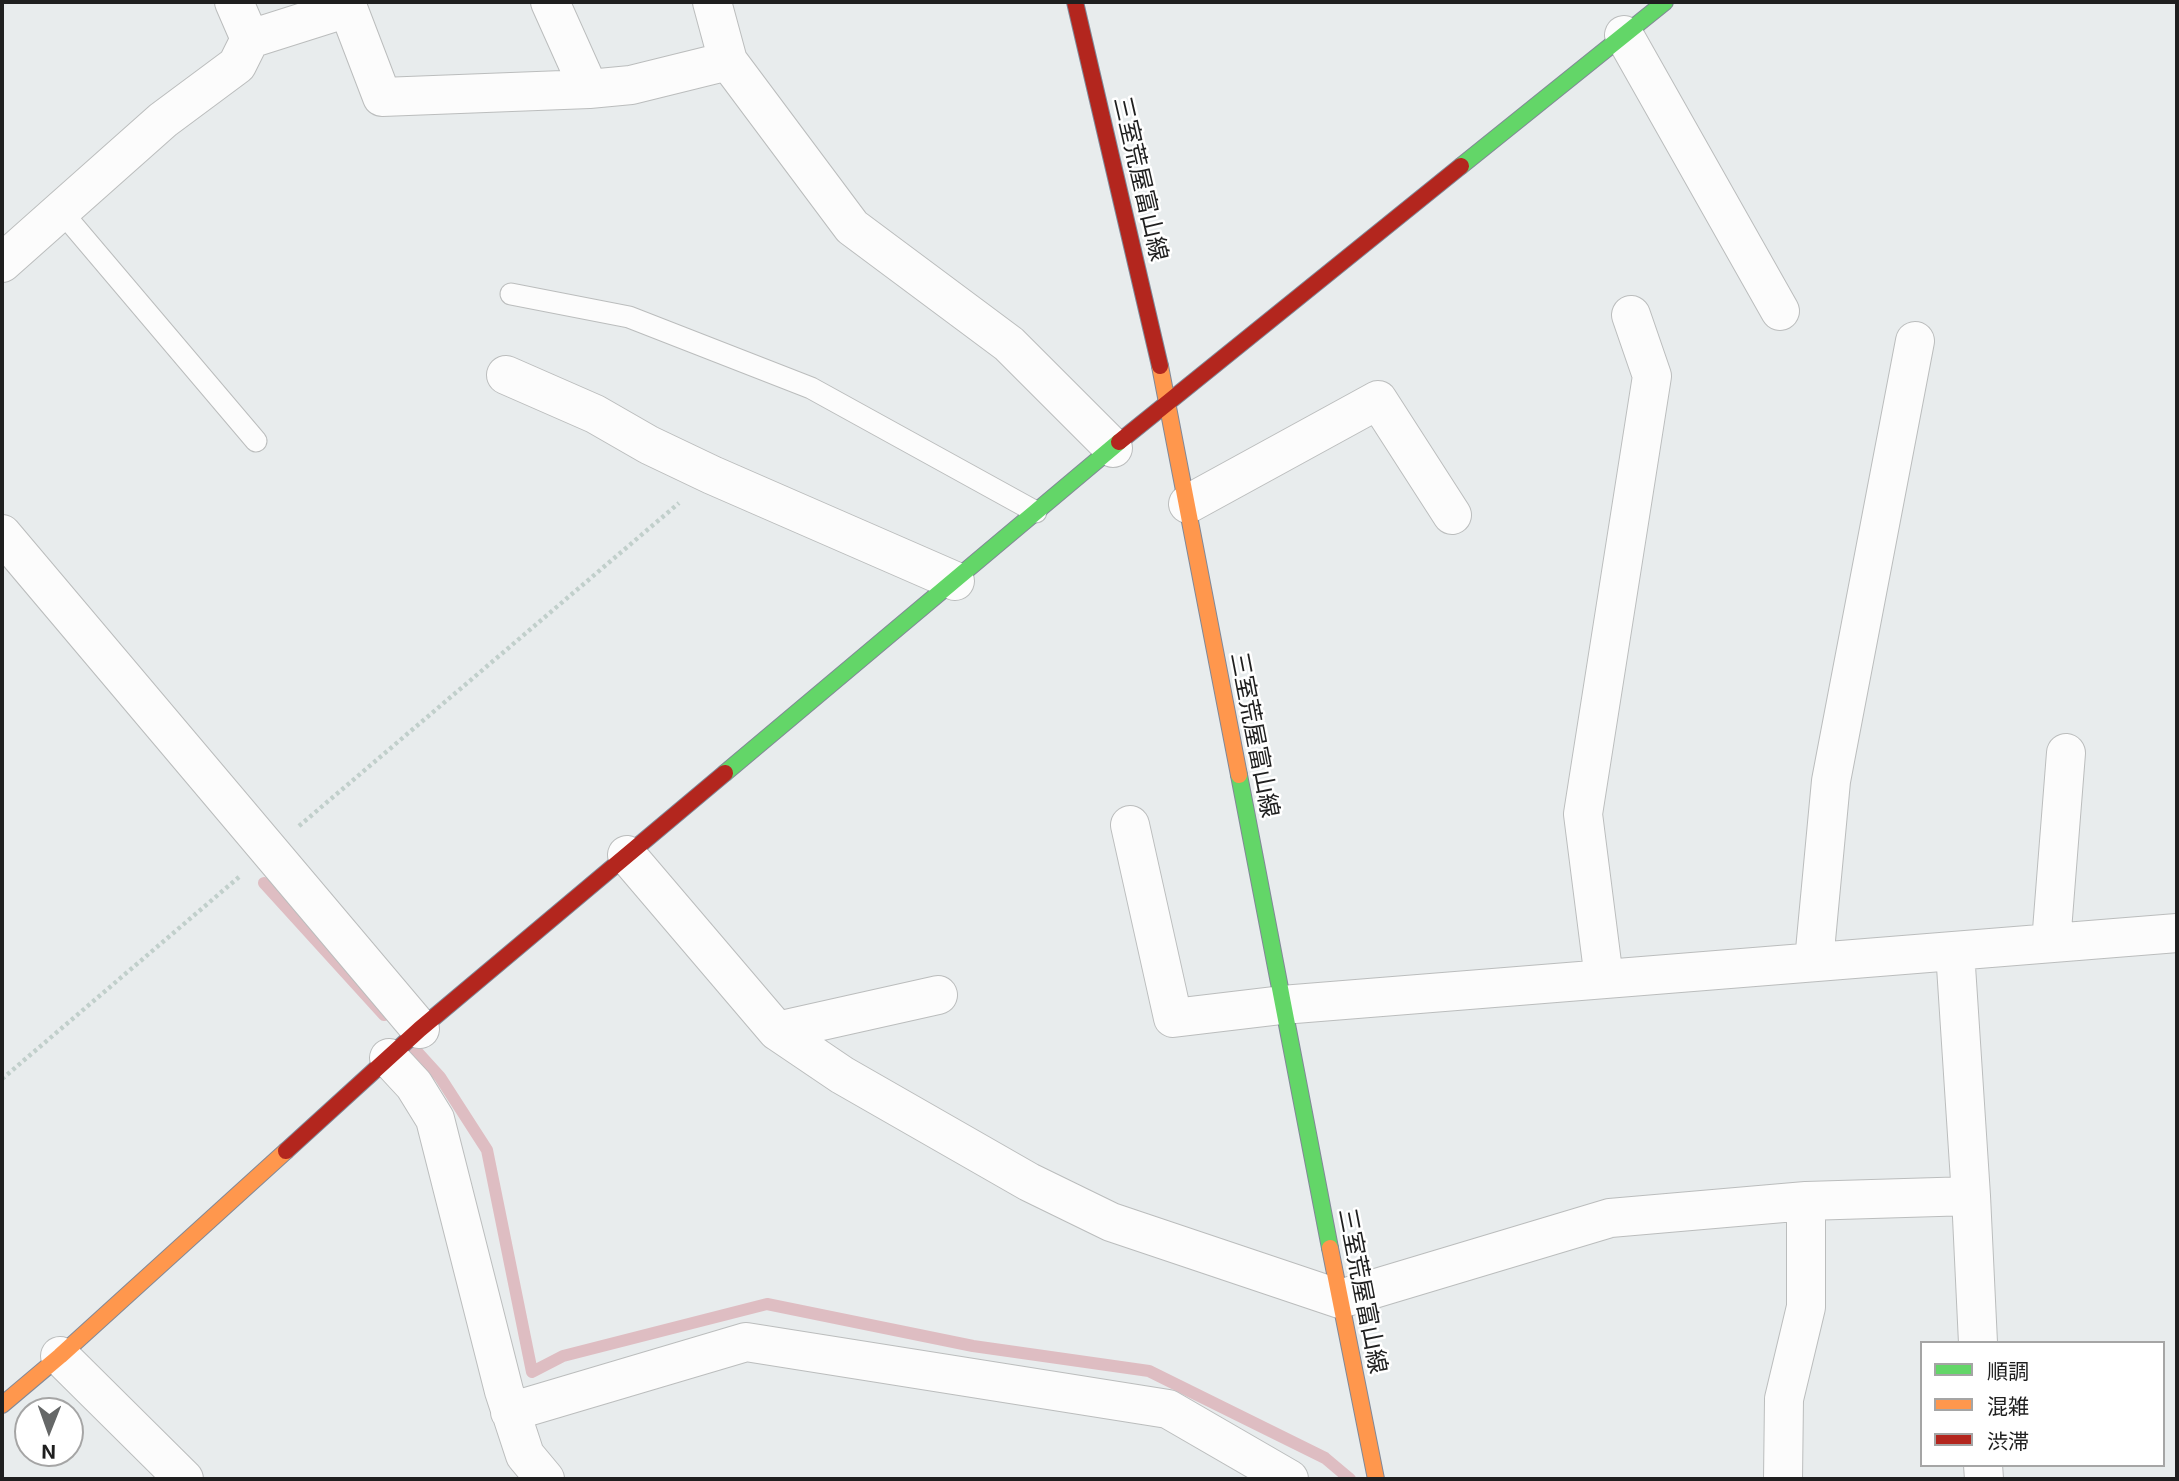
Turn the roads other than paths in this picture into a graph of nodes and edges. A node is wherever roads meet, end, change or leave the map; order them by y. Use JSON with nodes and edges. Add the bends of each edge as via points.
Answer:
{"nodes":[{"id":1,"x":234,"y":2,"type":"edge"},
{"id":2,"x":550,"y":2,"type":"edge"},
{"id":3,"x":712,"y":2,"type":"edge"},
{"id":4,"x":1075,"y":2,"type":"edge"},
{"id":5,"x":1665,"y":2,"type":"edge"},
{"id":6,"x":1624,"y":34,"type":"junction"},
{"id":7,"x":250,"y":39,"type":"junction"},
{"id":8,"x":728,"y":61,"type":"junction"},
{"id":9,"x":589,"y":89,"type":"junction"},
{"id":10,"x":61,"y":211,"type":"junction"},
{"id":11,"x":2,"y":263,"type":"edge"},
{"id":12,"x":511,"y":294,"type":"dead end"},
{"id":13,"x":1780,"y":311,"type":"dead end"},
{"id":14,"x":1631,"y":315,"type":"dead end"},
{"id":15,"x":1915,"y":341,"type":"dead end"},
{"id":16,"x":506,"y":375,"type":"dead end"},
{"id":17,"x":1168,"y":401,"type":"junction"},
{"id":18,"x":256,"y":441,"type":"dead end"},
{"id":19,"x":1114,"y":448,"type":"junction"},
{"id":20,"x":1188,"y":505,"type":"junction"},
{"id":21,"x":1036,"y":512,"type":"junction"},
{"id":22,"x":1452,"y":515,"type":"dead end"},
{"id":23,"x":2,"y":534,"type":"edge"},
{"id":24,"x":955,"y":581,"type":"junction"},
{"id":25,"x":2066,"y":753,"type":"dead end"},
{"id":26,"x":1130,"y":825,"type":"dead end"},
{"id":27,"x":627,"y":855,"type":"junction"},
{"id":28,"x":2177,"y":933,"type":"edge"},
{"id":29,"x":2051,"y":943,"type":"junction"},
{"id":30,"x":1955,"y":951,"type":"junction"},
{"id":31,"x":1814,"y":961,"type":"junction"},
{"id":32,"x":1604,"y":979,"type":"junction"},
{"id":33,"x":938,"y":995,"type":"dead end"},
{"id":34,"x":1282,"y":1004,"type":"junction"},
{"id":35,"x":420,"y":1029,"type":"junction"},
{"id":36,"x":777,"y":1031,"type":"junction"},
{"id":37,"x":389,"y":1058,"type":"junction"},
{"id":38,"x":1972,"y":1196,"type":"junction"},
{"id":39,"x":1807,"y":1201,"type":"junction"},
{"id":40,"x":1340,"y":1299,"type":"junction"},
{"id":41,"x":1978,"y":1341,"type":"edge"},
{"id":42,"x":60,"y":1356,"type":"junction"},
{"id":43,"x":2,"y":1405,"type":"edge"},
{"id":44,"x":510,"y":1412,"type":"junction"},
{"id":45,"x":184,"y":1479,"type":"edge"},
{"id":46,"x":545,"y":1479,"type":"edge"},
{"id":47,"x":1289,"y":1479,"type":"edge"},
{"id":48,"x":1376,"y":1479,"type":"edge"},
{"id":49,"x":1783,"y":1479,"type":"edge"}],
"edges":[{"from":1,"to":7,"type":"street"},
{"from":2,"to":9,"type":"street"},
{"from":3,"to":8,"type":"street"},
{"from":4,"to":17,"type":"street","name":"三室荒屋富山線"},
{"from":5,"to":6,"type":"street"},
{"from":6,"to":13,"type":"street"},
{"from":6,"to":17,"type":"street"},
{"from":7,"to":9,"type":"street","via":[[348,8],[382,97]]},
{"from":7,"to":10,"type":"street","via":[[237,65],[163,120]]},
{"from":8,"to":9,"type":"street","via":[[631,85]]},
{"from":8,"to":19,"type":"street","via":[[852,227],[1009,344]]},
{"from":10,"to":11,"type":"street"},
{"from":10,"to":18,"type":"lane"},
{"from":12,"to":21,"type":"lane","via":[[629,317],[810,388]]},
{"from":14,"to":32,"type":"street","via":[[1652,376],[1583,814]]},
{"from":15,"to":31,"type":"street","via":[[1831,781]]},
{"from":16,"to":24,"type":"street","via":[[712,475]]},
{"from":17,"to":19,"type":"street"},
{"from":17,"to":20,"type":"street","name":"三室荒屋富山線"},
{"from":19,"to":21,"type":"street"},
{"from":20,"to":22,"type":"street","via":[[1378,400]]},
{"from":20,"to":34,"type":"street","name":"三室荒屋富山線"},
{"from":21,"to":24,"type":"street"},
{"from":23,"to":35,"type":"street"},
{"from":24,"to":27,"type":"street"},
{"from":25,"to":29,"type":"street"},
{"from":26,"to":34,"type":"street","via":[[1173,1018]]},
{"from":27,"to":35,"type":"street"},
{"from":27,"to":36,"type":"street"},
{"from":28,"to":29,"type":"street"},
{"from":29,"to":30,"type":"street"},
{"from":30,"to":31,"type":"street"},
{"from":30,"to":38,"type":"street"},
{"from":31,"to":32,"type":"street"},
{"from":32,"to":34,"type":"street"},
{"from":33,"to":36,"type":"street"},
{"from":34,"to":40,"type":"street","name":"三室荒屋富山線"},
{"from":35,"to":37,"type":"street"},
{"from":36,"to":40,"type":"street","via":[[842,1075],[1006,1169],[1111,1222]]},
{"from":37,"to":42,"type":"street"},
{"from":37,"to":44,"type":"street","via":[[414,1085],[435,1119]]},
{"from":38,"to":39,"type":"street"},
{"from":38,"to":41,"type":"street"},
{"from":39,"to":40,"type":"street","via":[[1610,1218]]},
{"from":39,"to":49,"type":"street","via":[[1806,1307],[1784,1399]]},
{"from":40,"to":48,"type":"street","name":"三室荒屋富山線"},
{"from":42,"to":43,"type":"street"},
{"from":42,"to":45,"type":"street"},
{"from":44,"to":46,"type":"street","via":[[525,1455]]},
{"from":44,"to":47,"type":"street","via":[[746,1342],[1168,1409]]}]}
